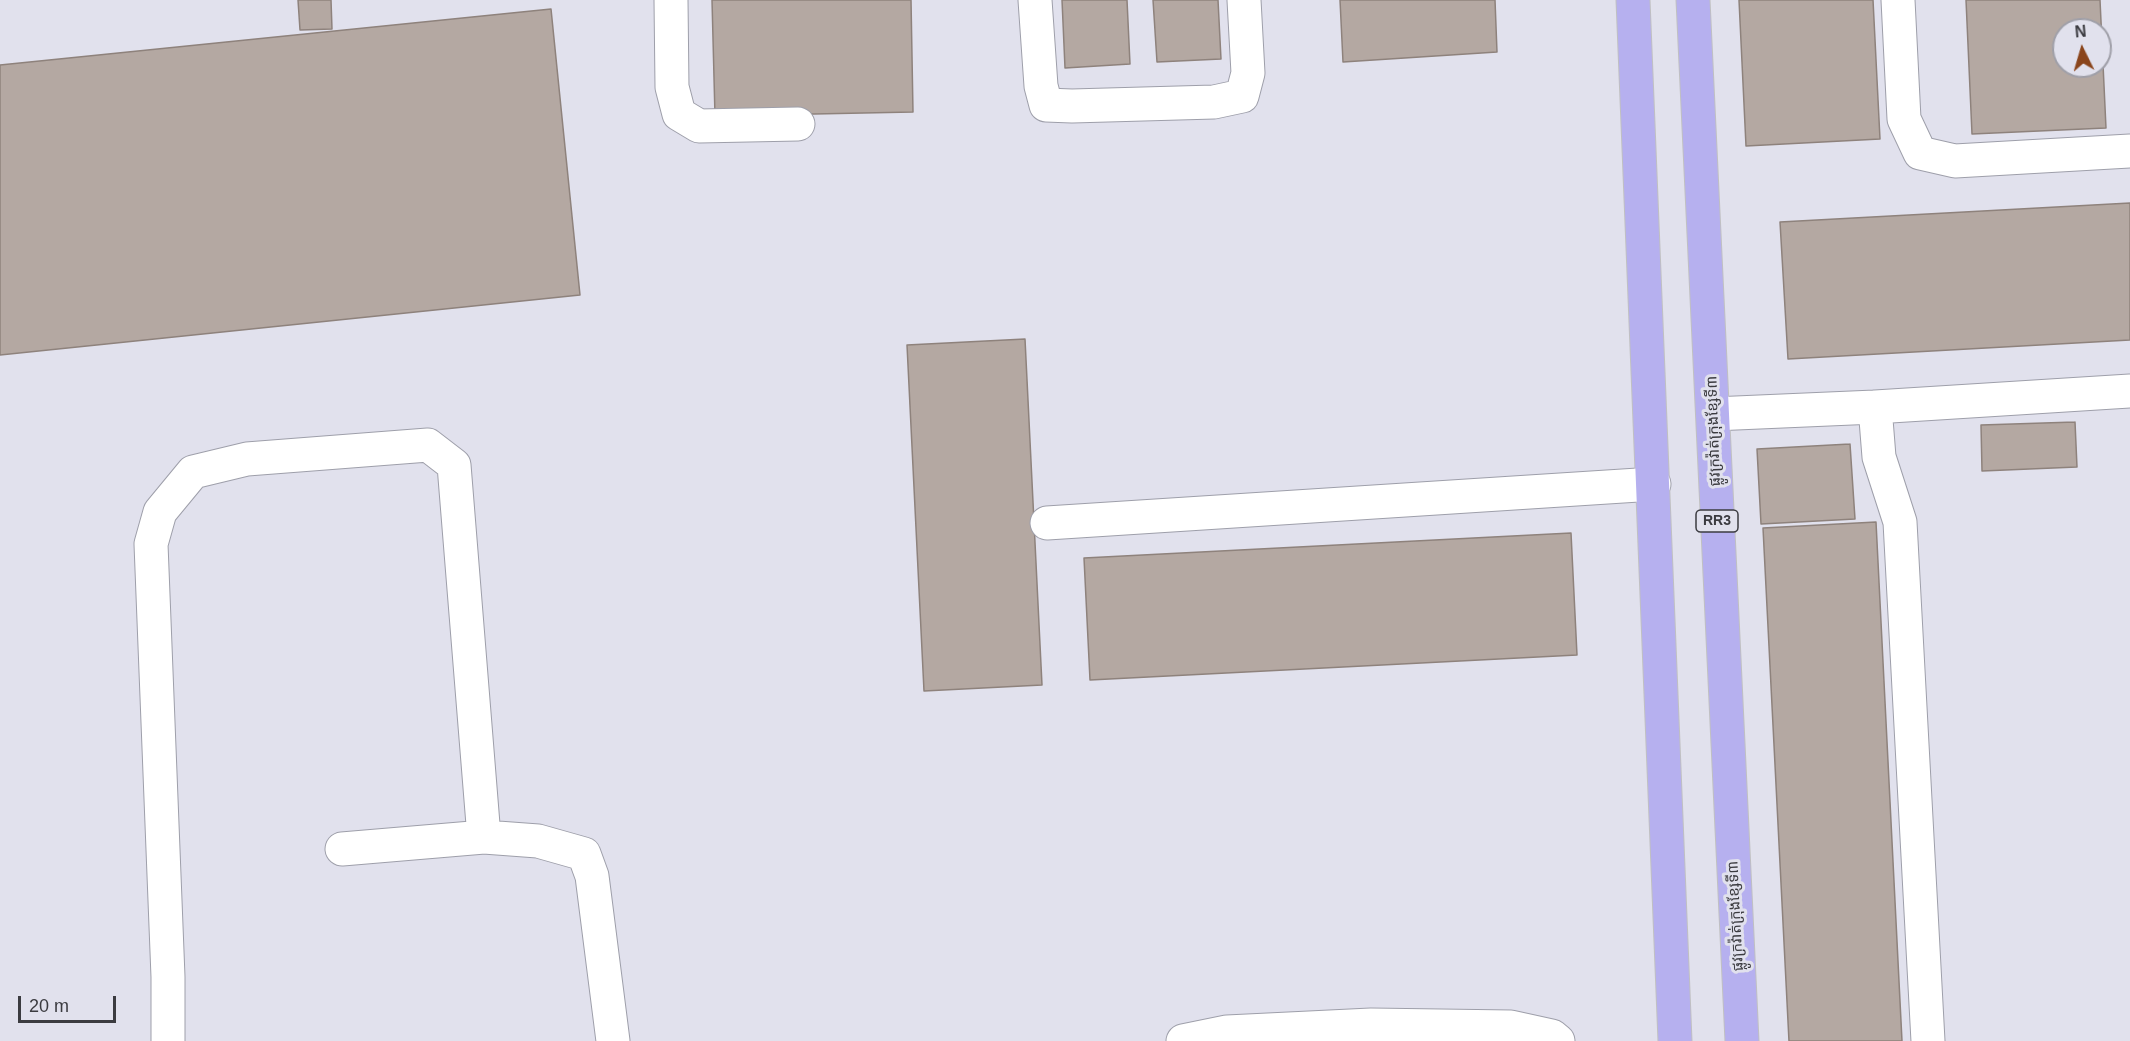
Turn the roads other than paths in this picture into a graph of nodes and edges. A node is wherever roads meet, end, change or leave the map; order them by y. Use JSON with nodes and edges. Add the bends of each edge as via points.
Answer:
{"nodes":[{"id":1,"x":671,"y":0,"type":"edge"},
{"id":2,"x":1035,"y":0,"type":"edge"},
{"id":3,"x":1244,"y":0,"type":"edge"},
{"id":4,"x":1633,"y":0,"type":"edge"},
{"id":5,"x":1693,"y":0,"type":"edge"},
{"id":6,"x":1898,"y":0,"type":"edge"},
{"id":7,"x":798,"y":124,"type":"dead end"},
{"id":8,"x":2130,"y":151,"type":"edge"},
{"id":9,"x":2130,"y":391,"type":"edge"},
{"id":10,"x":1875,"y":407,"type":"junction"},
{"id":11,"x":1713,"y":414,"type":"junction"},
{"id":12,"x":1654,"y":483,"type":"junction"},
{"id":13,"x":1047,"y":523,"type":"dead end"},
{"id":14,"x":484,"y":837,"type":"junction"},
{"id":15,"x":342,"y":849,"type":"dead end"},
{"id":16,"x":168,"y":1041,"type":"edge"},
{"id":17,"x":614,"y":1041,"type":"edge"},
{"id":18,"x":1183,"y":1041,"type":"edge"},
{"id":19,"x":1558,"y":1041,"type":"edge"},
{"id":20,"x":1675,"y":1041,"type":"edge"},
{"id":21,"x":1742,"y":1041,"type":"edge"},
{"id":22,"x":1928,"y":1041,"type":"edge"}],
"edges":[{"from":1,"to":7,"type":"lane","via":[[672,87],[679,114],[699,126]]},
{"from":2,"to":3,"type":"lane","via":[[1046,105],[1064,106],[1214,102],[1242,96],[1248,73]]},
{"from":4,"to":12,"type":"main road"},
{"from":5,"to":11,"type":"main road","name":"ផ្លូវក្រវ៉ាត់ក្រុងខ្សែទី៣","number":"RR3"},
{"from":6,"to":8,"type":"lane","via":[[1904,119],[1920,153],[1955,161]]},
{"from":9,"to":10,"type":"lane"},
{"from":10,"to":11,"type":"lane"},
{"from":10,"to":22,"type":"lane","via":[[1879,457],[1900,522]]},
{"from":11,"to":21,"type":"main road","name":"ផ្លូវក្រវ៉ាត់ក្រុងខ្សែទី៣","number":"RR3"},
{"from":12,"to":13,"type":"lane"},
{"from":12,"to":20,"type":"main road"},
{"from":14,"to":15,"type":"lane"},
{"from":14,"to":16,"type":"lane","via":[[454,465],[428,445],[247,459],[193,472],[160,512],[151,544]]},
{"from":14,"to":17,"type":"lane","via":[[538,841],[584,854],[592,876]]},
{"from":18,"to":19,"type":"lane","via":[[1227,1032],[1371,1025],[1511,1027],[1552,1036]]}]}
